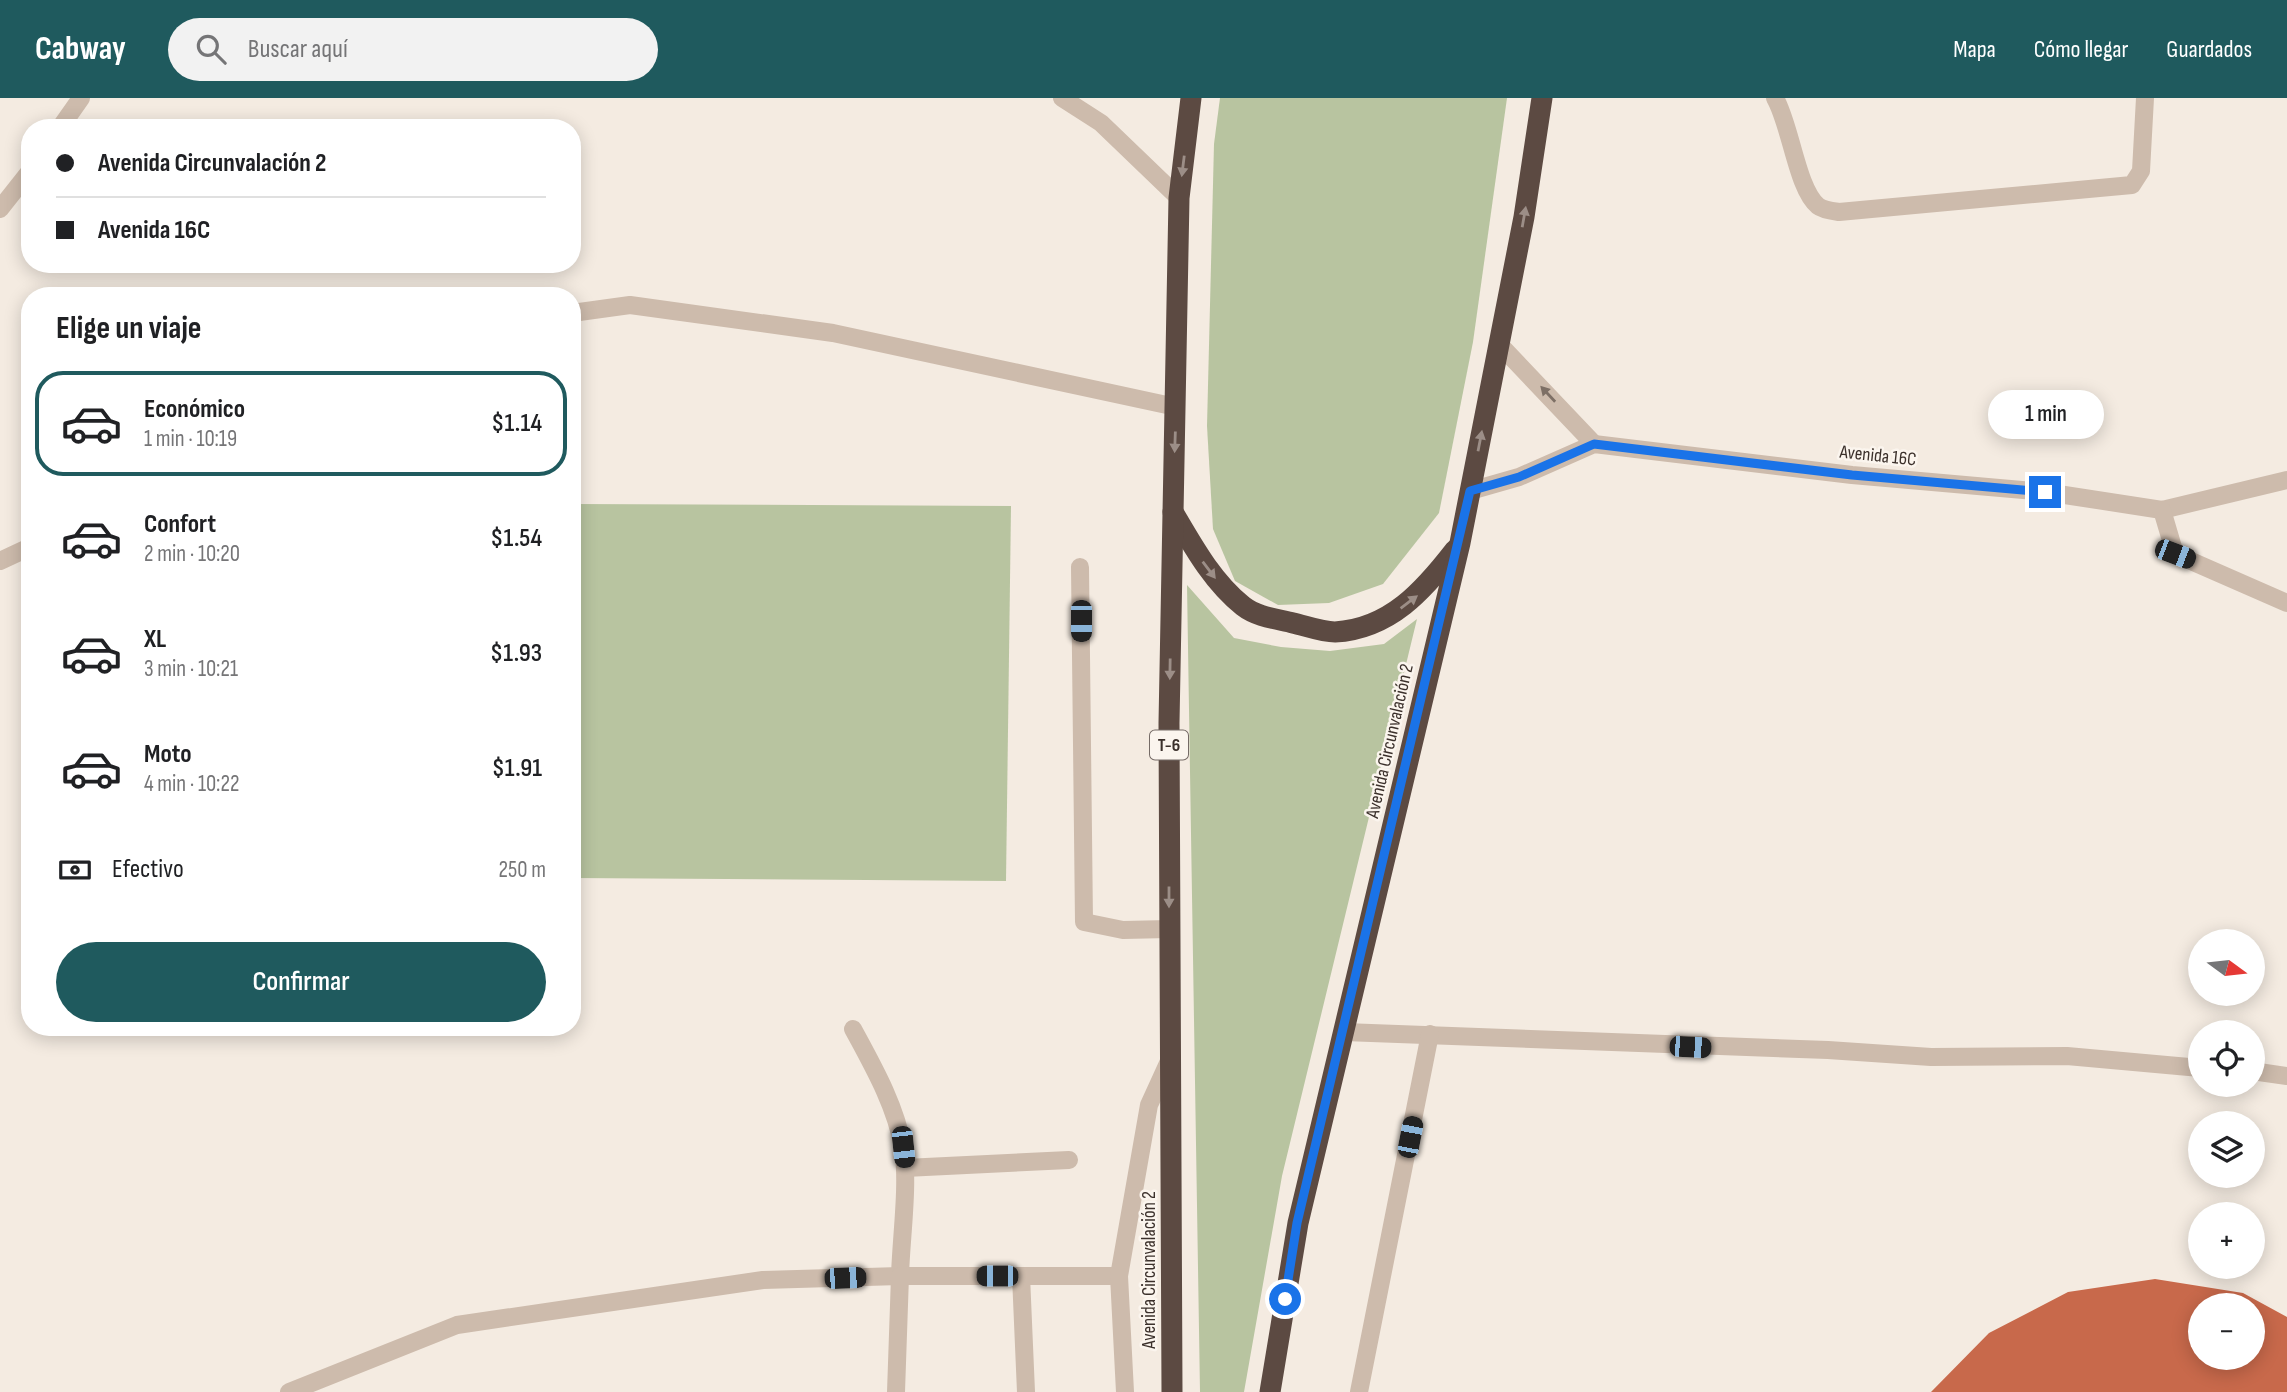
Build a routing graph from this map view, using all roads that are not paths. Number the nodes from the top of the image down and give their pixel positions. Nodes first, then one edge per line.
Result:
1 (81, 98) edge
2 (1062, 98) edge
3 (1191, 98) edge
4 (1542, 98) edge
5 (1775, 98) edge
6 (2145, 98) edge
7 (66, 119) edge
8 (21, 182) edge
9 (1179, 198) junction
10 (0, 209) edge
11 (581, 312) edge
12 (1499, 344) junction
13 (1176, 407) junction
14 (1594, 444) junction
15 (2287, 480) edge
16 (1470, 491) junction
17 (2162, 510) junction
18 (1172, 512) junction
19 (1460, 543) junction
20 (21, 551) edge
21 (0, 561) edge
22 (1080, 566) dead end
23 (2287, 603) edge
24 (1169, 929) junction
25 (853, 1030) dead end
26 (1343, 1032) junction
27 (1430, 1034) junction
28 (1170, 1059) junction
29 (2188, 1067) edge
30 (2265, 1073) edge
31 (2287, 1076) edge
32 (1069, 1160) dead end
33 (905, 1168) junction
34 (900, 1276) junction
35 (1021, 1276) junction
36 (1119, 1276) junction
37 (289, 1392) edge
38 (896, 1392) edge
39 (1026, 1392) edge
40 (1125, 1392) edge
41 (1172, 1392) edge
42 (1270, 1392) edge
43 (1359, 1392) edge

1 - 7 street
2 - 9 street
3 -> 9 highway, Avenida Circunvalación 2 / T-6
12 -> 4 highway, Avenida Circunvalación 2
5 - 6 street
8 - 10 street
9 - 13 highway, Avenida Circunvalación 2 / T-6
11 - 13 street
14 -> 12 street
16 -> 12 highway, Avenida Circunvalación 2
13 -> 18 highway, Avenida Circunvalación 2 / T-6
14 - 16 street
14 - 17 street, Avenida 16C
15 - 17 street, Avenida 16C
16 - 19 highway, Avenida Circunvalación 2
17 - 23 street
18 -> 19 highway
18 -> 24 highway, Avenida Circunvalación 2 / T-6
19 - 26 highway, Avenida Circunvalación 2
20 - 21 street
22 - 24 street
24 - 28 highway, Avenida Circunvalación 2 / T-6
25 - 33 street
26 - 27 street
26 - 42 highway, Avenida Circunvalación 2
27 - 29 street
27 - 43 street
28 - 36 street
28 - 41 highway, Avenida Circunvalación 2 / T-6
30 - 31 street
32 - 33 street
33 - 34 street
34 - 35 street
34 - 37 street
34 - 38 street
35 - 36 street
35 - 39 street
36 - 40 street

